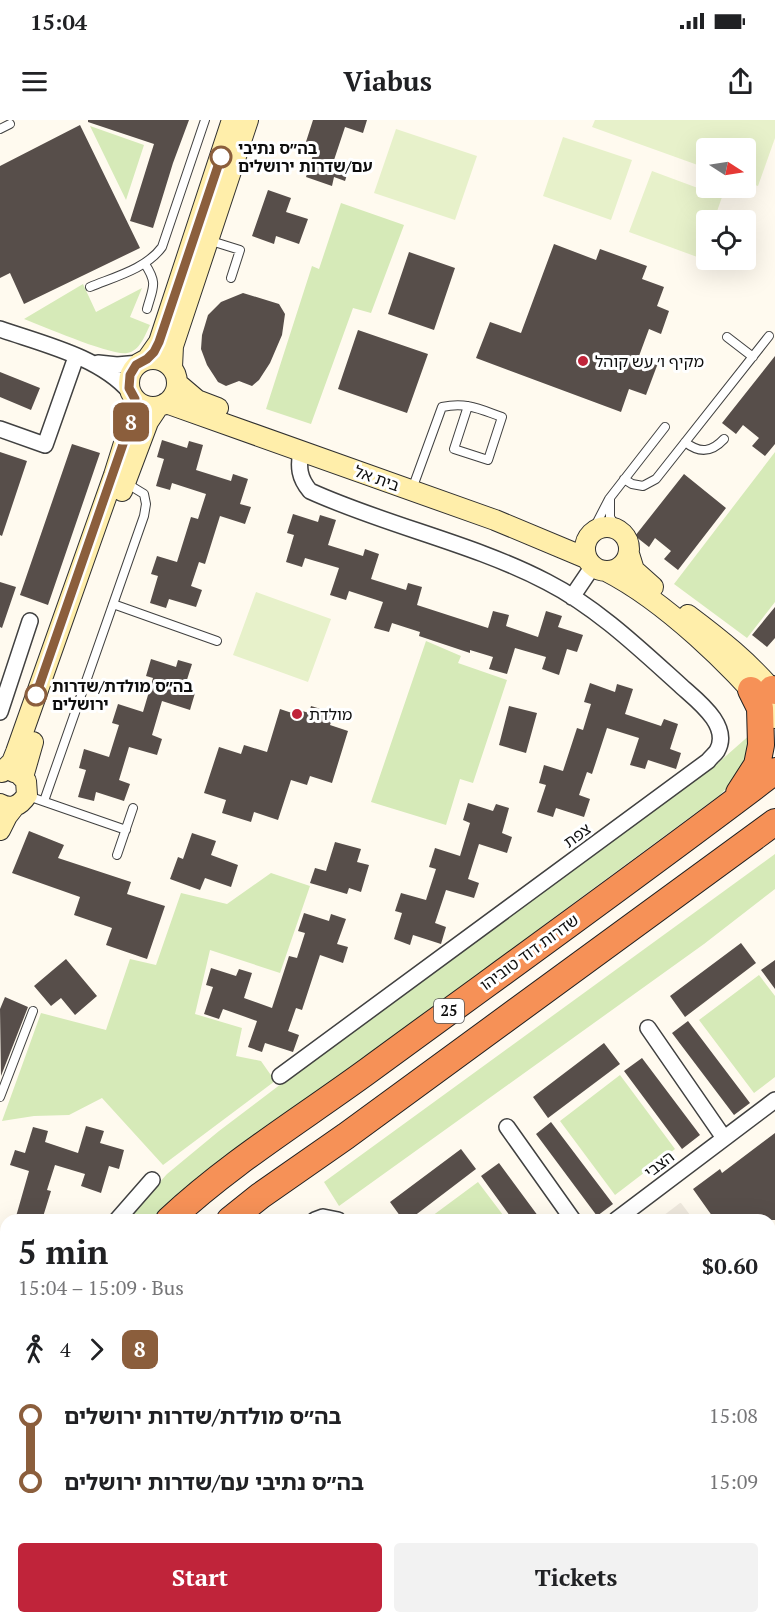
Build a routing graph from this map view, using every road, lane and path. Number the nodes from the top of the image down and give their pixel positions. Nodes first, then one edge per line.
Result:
1 (205, 120) edge
2 (232, 120) edge
3 (248, 120) edge
4 (10, 124) dead end
5 (0, 129) edge
6 (208, 240) junction
7 (145, 264) junction
8 (231, 278) dead end
9 (90, 287) dead end
10 (147, 309) dead end
11 (0, 329) edge
12 (769, 336) dead end
13 (727, 337) dead end
14 (753, 357) junction
15 (83, 359) junction
16 (143, 361) junction
17 (174, 375) junction
18 (133, 395) junction
19 (162, 405) junction
20 (468, 406) junction
21 (665, 427) dead end
22 (0, 429) edge
23 (724, 440) dead end
24 (685, 442) junction
25 (301, 451) junction
26 (624, 479) junction
27 (415, 481) junction
28 (125, 483) junction
29 (612, 495) junction
30 (618, 530) junction
31 (593, 554) junction
32 (629, 554) junction
33 (572, 597) junction
34 (113, 604) junction
35 (30, 621) dead end
36 (217, 641) dead end
37 (768, 691) edge
38 (0, 712) edge
39 (775, 718) edge
40 (775, 771) edge
41 (1, 773) edge
42 (21, 797) edge
43 (730, 805) junction
44 (133, 808) dead end
45 (775, 822) edge
46 (0, 830) edge
47 (126, 830) junction
48 (117, 855) dead end
49 (33, 1011) dead end
50 (648, 1028) dead end
51 (280, 1076) dead end
52 (0, 1097) edge
53 (775, 1100) edge
54 (507, 1127) dead end
55 (724, 1138) junction
56 (152, 1180) dead end
57 (122, 1214) edge
58 (175, 1214) edge
59 (238, 1214) edge
60 (569, 1214) edge
61 (624, 1214) edge

1 - 7 lane
2 - 16 street
3 - 6 street
4 - 5 lane
6 - 8 lane
6 - 17 street
7 - 9 lane
7 - 10 lane
11 - 15 street
12 - 14 lane
13 - 14 lane
14 - 24 lane
15 - 16 street
15 - 18 street
15 - 22 street
16 - 17 street
16 - 18 street
17 - 19 street
17 - 27 street, בית אל
18 - 19 street
18 - 41 street
19 - 25 street, בית אל
19 - 28 street
20 - 20 lane
20 - 27 lane
21 - 26 lane
23 - 24 lane
24 - 26 lane
25 - 31 street, בית אל
25 - 33 street, צפת
26 - 29 lane
27 - 31 street, בית אל
28 - 34 lane
28 - 42 street
29 - 30 lane
29 - 31 lane
30 - 31 street
30 - 32 street, בית אל
31 - 32 street
31 - 33 street
31 - 37 street, בית אל
32 - 37 street, בית אל
33 - 51 street, צפת
34 - 36 lane
34 - 42 lane
35 - 38 street
37 - 39 street, בית אל
37 - 43 highway
40 - 43 highway, שדרות דוד טוביהו / 25
41 - 42 street
42 - 46 street
42 - 47 lane
43 - 58 highway, שדרות דוד טוביהו / 25
44 - 47 lane
45 - 59 highway, 25
47 - 48 lane
49 - 52 lane
50 - 55 street
53 - 55 street, הצבי
54 - 60 street
55 - 61 street, הצבי
56 - 57 street

